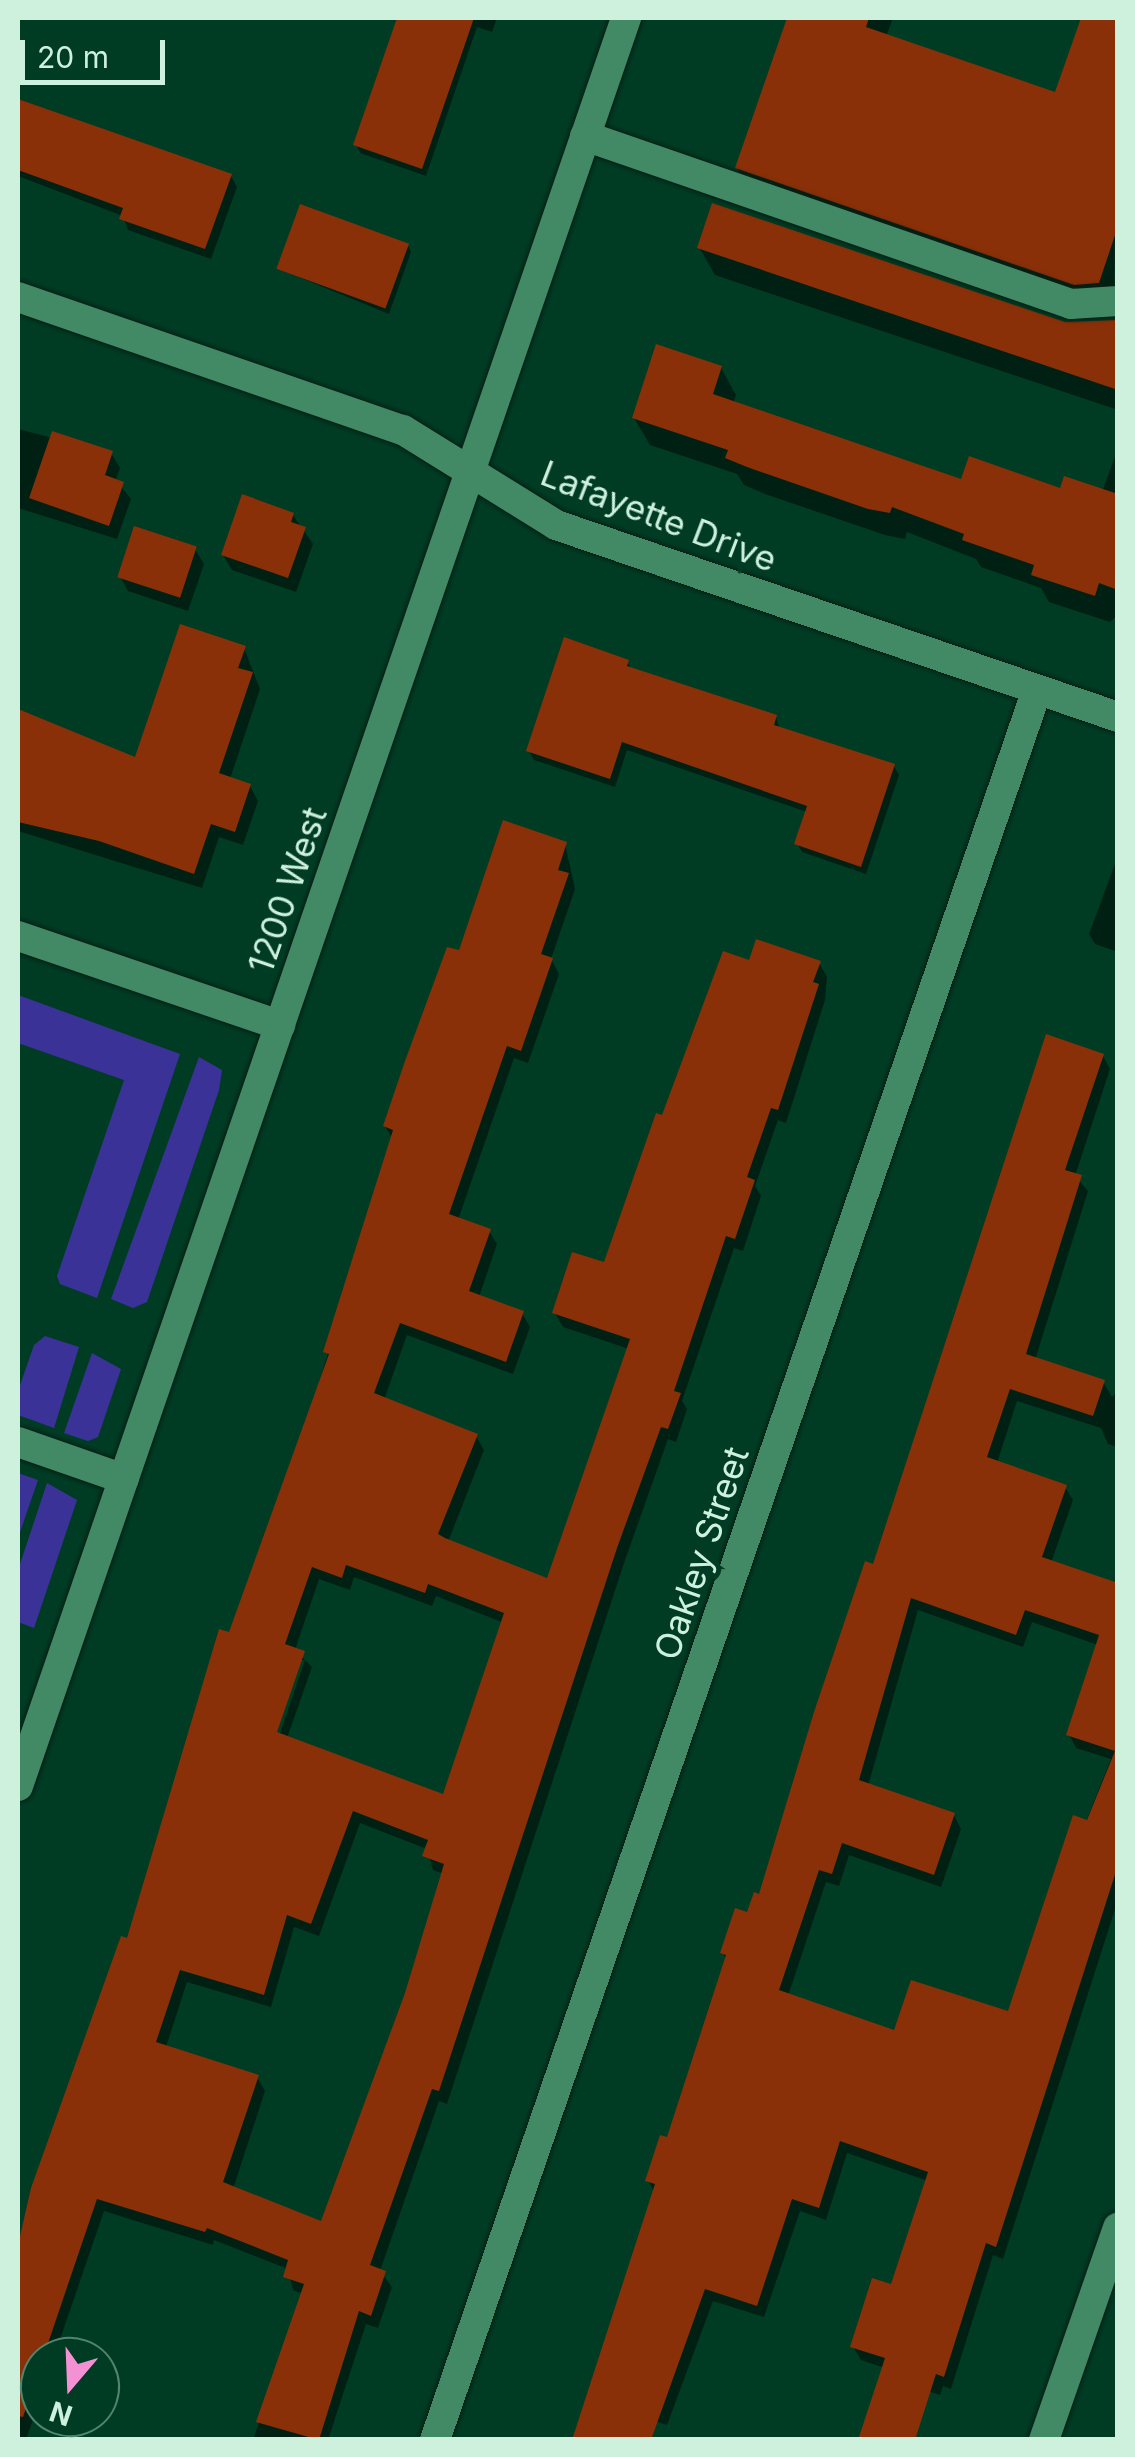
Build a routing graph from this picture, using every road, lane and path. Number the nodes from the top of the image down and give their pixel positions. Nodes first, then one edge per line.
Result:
1 (626, 18) edge
2 (586, 136) junction
3 (18, 297) edge
4 (1118, 301) edge
5 (469, 473) junction
6 (1036, 690) junction
7 (1118, 717) edge
8 (18, 936) edge
9 (280, 1025) junction
10 (18, 1442) edge
11 (124, 1479) junction
12 (18, 1786) edge
13 (1118, 2227) edge
14 (436, 2440) edge
15 (1044, 2440) edge

1 - 2 street, 1200 West
2 - 4 street
2 - 5 street, 1200 West
3 - 5 street, Lafayette Drive
5 - 6 street, Lafayette Drive
5 - 9 street, 1200 West
6 - 7 street, Lafayette Drive
6 - 14 street, Oakley Street
8 - 9 street
9 - 11 street, 1200 West
10 - 11 street
11 - 12 street, 1200 West
13 - 15 street

